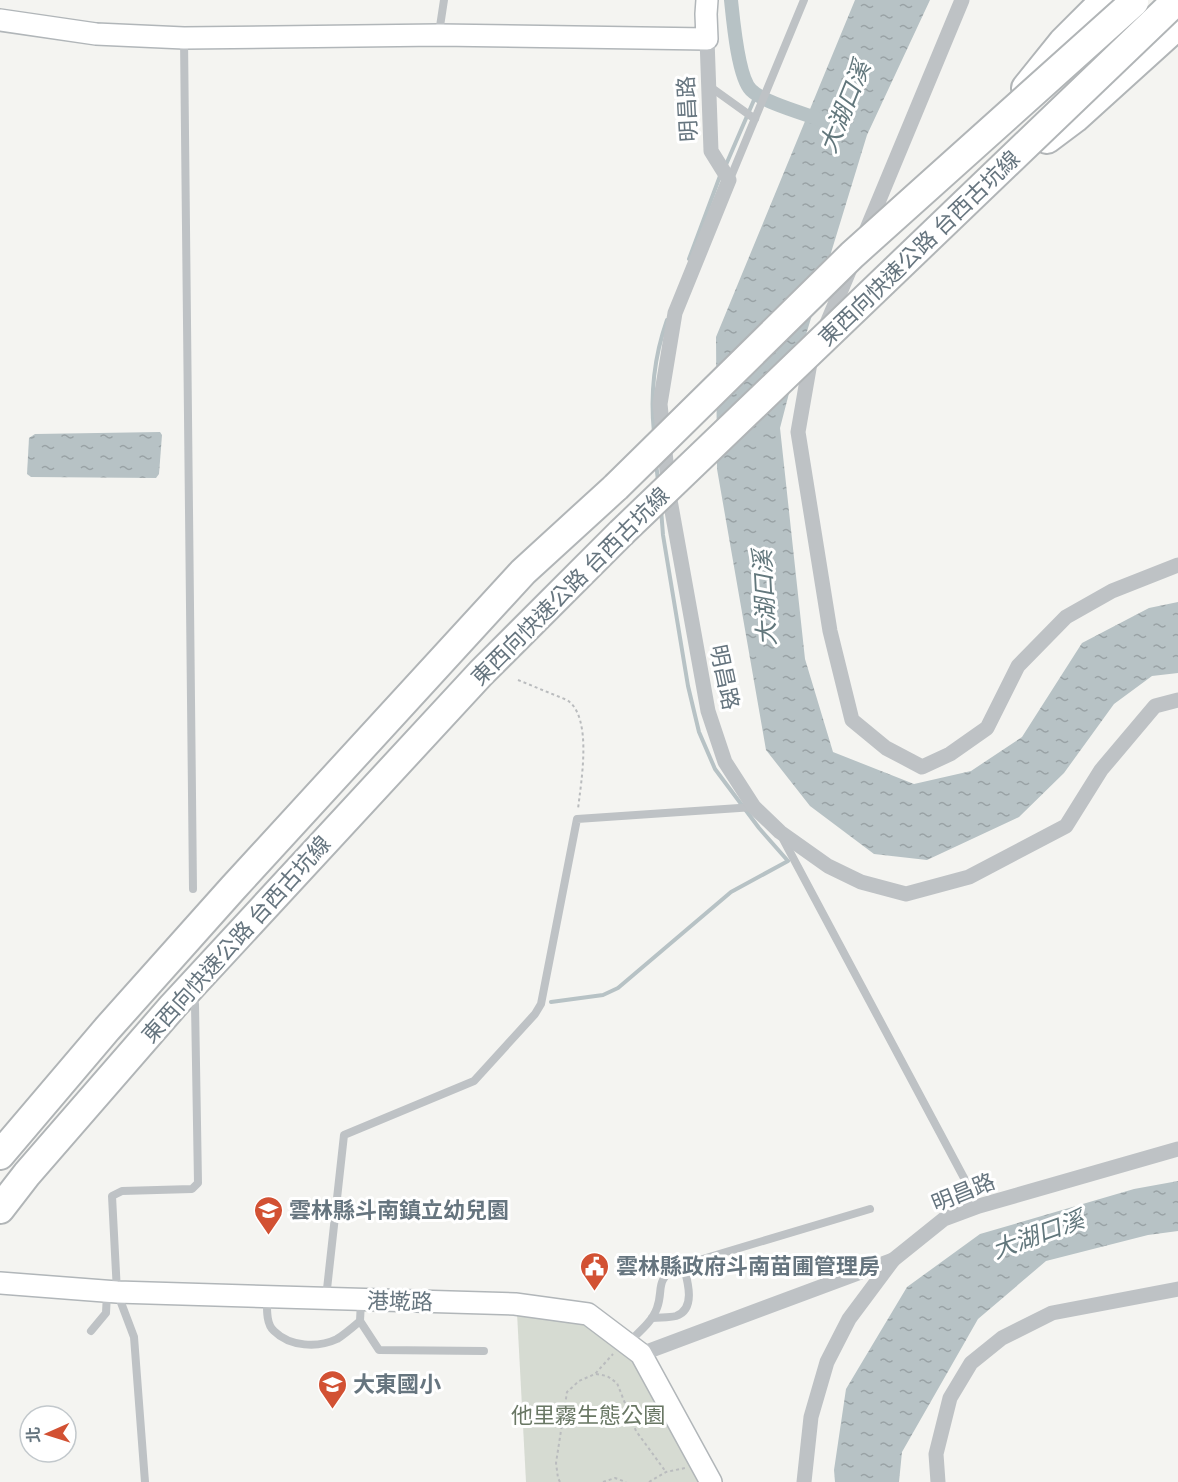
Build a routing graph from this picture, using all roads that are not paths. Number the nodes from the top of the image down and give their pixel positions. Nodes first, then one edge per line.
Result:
1 (444, 0) edge
2 (707, 0) edge
3 (804, 0) edge
4 (962, 0) edge
5 (1105, 0) edge
6 (1136, 0) edge
7 (1178, 0) edge
8 (0, 20) edge
9 (1178, 25) edge
10 (439, 35) junction
11 (184, 38) junction
12 (707, 39) junction
13 (708, 86) junction
14 (755, 119) junction
15 (998, 123) junction
16 (725, 174) junction
17 (972, 198) junction
18 (1178, 565) edge
19 (1178, 700) edge
20 (754, 807) junction
21 (780, 832) junction
22 (193, 889) dead end
23 (195, 1004) dead end
24 (1178, 1149) edge
25 (0, 1155) edge
26 (978, 1206) junction
27 (0, 1209) edge
28 (870, 1209) dead end
29 (893, 1260) junction
30 (683, 1264) junction
31 (0, 1283) edge
32 (1178, 1289) edge
33 (112, 1292) junction
34 (267, 1298) junction
35 (326, 1299) junction
36 (360, 1311) junction
37 (652, 1318) junction
38 (91, 1331) dead end
39 (631, 1346) junction
40 (484, 1351) dead end
41 (707, 1474) edge
42 (145, 1482) edge
43 (804, 1482) edge
44 (938, 1482) edge

1 - 10 lane
2 - 12 street
3 - 14 lane
4 - 18 street
5 - 15 highway, bridge
6 - 15 highway, 東西向快速公路 台西古坑線, bridge
7 - 17 highway, 東西向快速公路 台西古坑線, bridge
8 - 11 street
9 - 17 highway, bridge
10 - 11 street
10 - 12 street
11 - 22 lane
12 - 13 street, 明昌路
13 - 14 lane
13 - 16 street, 明昌路
14 - 16 lane
15 - 25 highway, 東西向快速公路 台西古坑線, bridge
16 - 20 street, 明昌路
17 - 27 highway, 東西向快速公路 台西古坑線, bridge
19 - 21 street, 明昌路
20 - 21 street, 明昌路
20 - 35 lane
21 - 26 lane
23 - 33 lane
24 - 26 street, 明昌路
26 - 29 street, 明昌路
28 - 30 lane
29 - 39 street, 明昌路
29 - 43 street
30 - 37 lane
30 - 37 lane
31 - 33 street, 港墘路
32 - 44 street
33 - 34 street, 港墘路
33 - 38 lane
33 - 42 lane
34 - 35 street, 港墘路
34 - 36 lane
35 - 36 street, 港墘路
36 - 39 street, 港墘路
36 - 40 lane
37 - 39 lane
39 - 41 street, 港墘路

